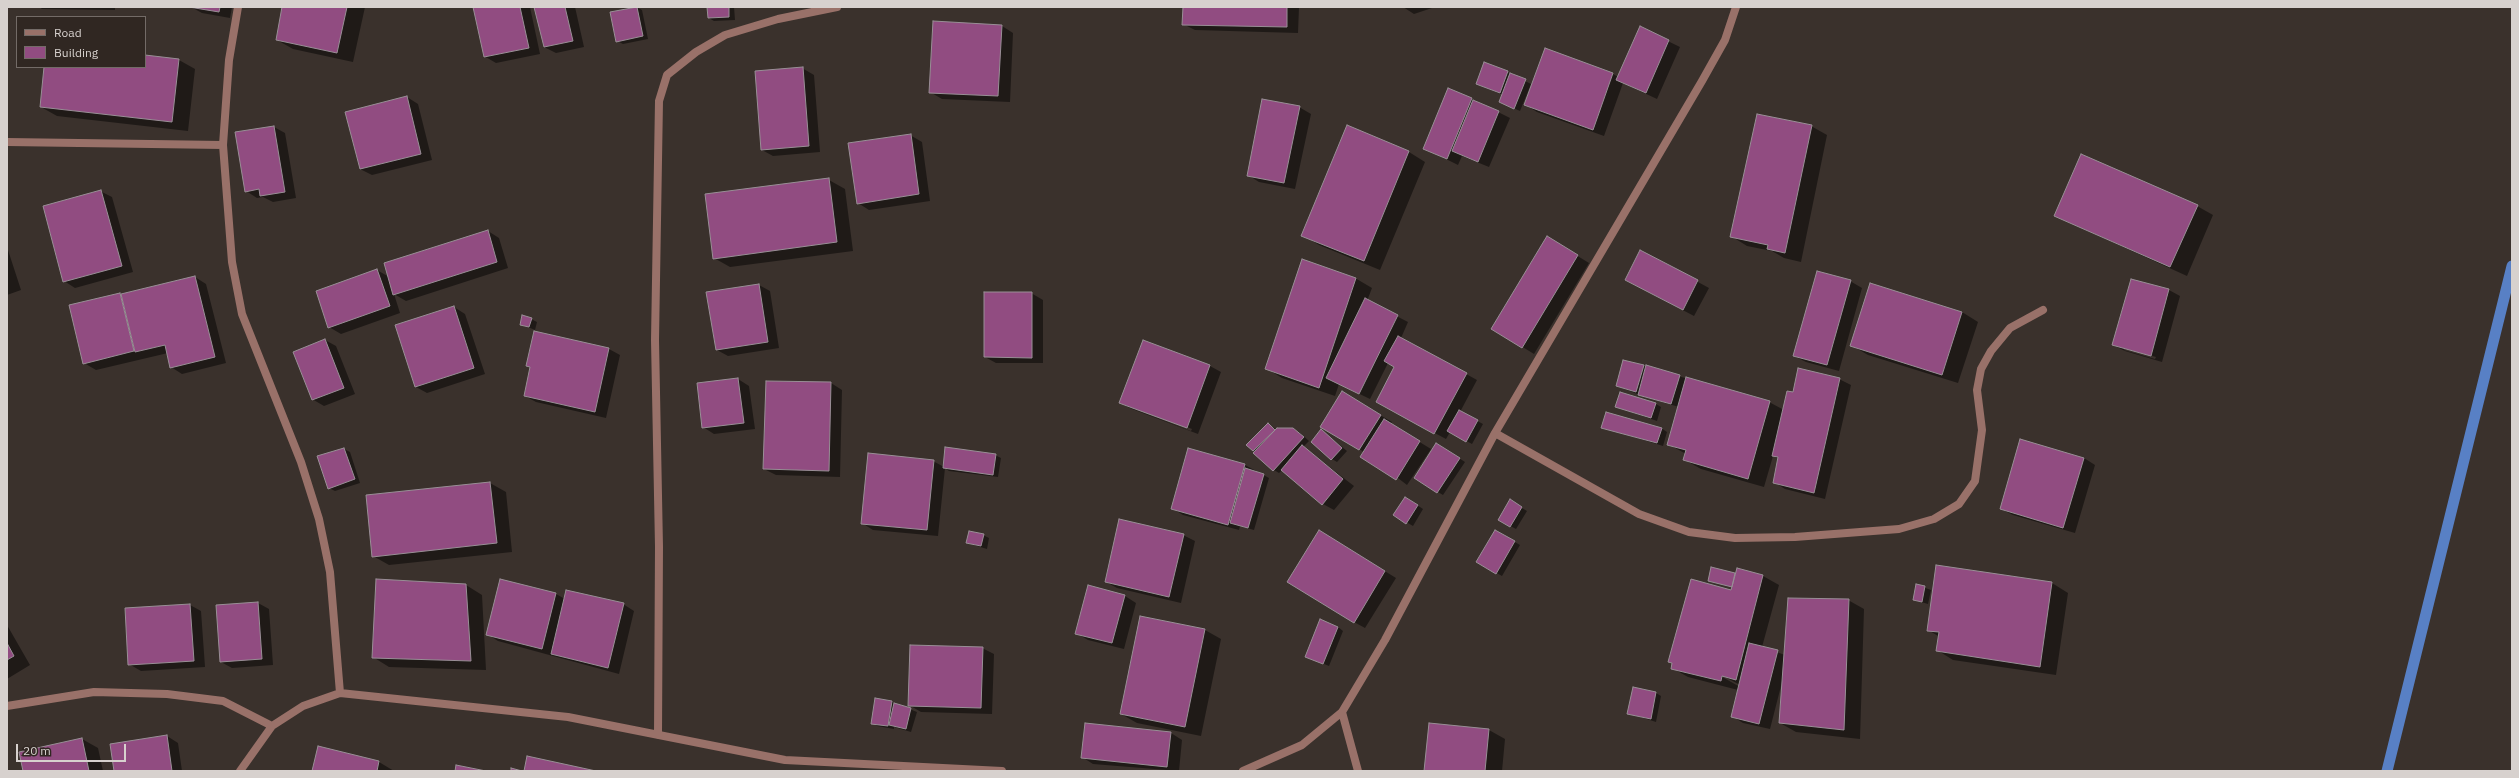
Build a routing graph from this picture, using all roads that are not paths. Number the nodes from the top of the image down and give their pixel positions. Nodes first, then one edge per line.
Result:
1 (238, 7) edge
2 (837, 7) edge
3 (1736, 7) edge
4 (7, 142) edge
5 (223, 145) junction
6 (2043, 310) dead end
7 (1495, 433) junction
8 (340, 693) junction
9 (7, 706) edge
10 (1342, 712) junction
11 (272, 726) junction
12 (658, 735) junction
13 (240, 771) edge
14 (1002, 771) edge
15 (1243, 771) edge
16 (1358, 771) edge

1 - 5 street
2 - 12 street
3 - 7 street
4 - 5 street
5 - 8 street
6 - 7 street
7 - 10 street
8 - 11 street
8 - 12 street
9 - 11 street
10 - 15 street
10 - 16 street
11 - 13 street
12 - 14 street

